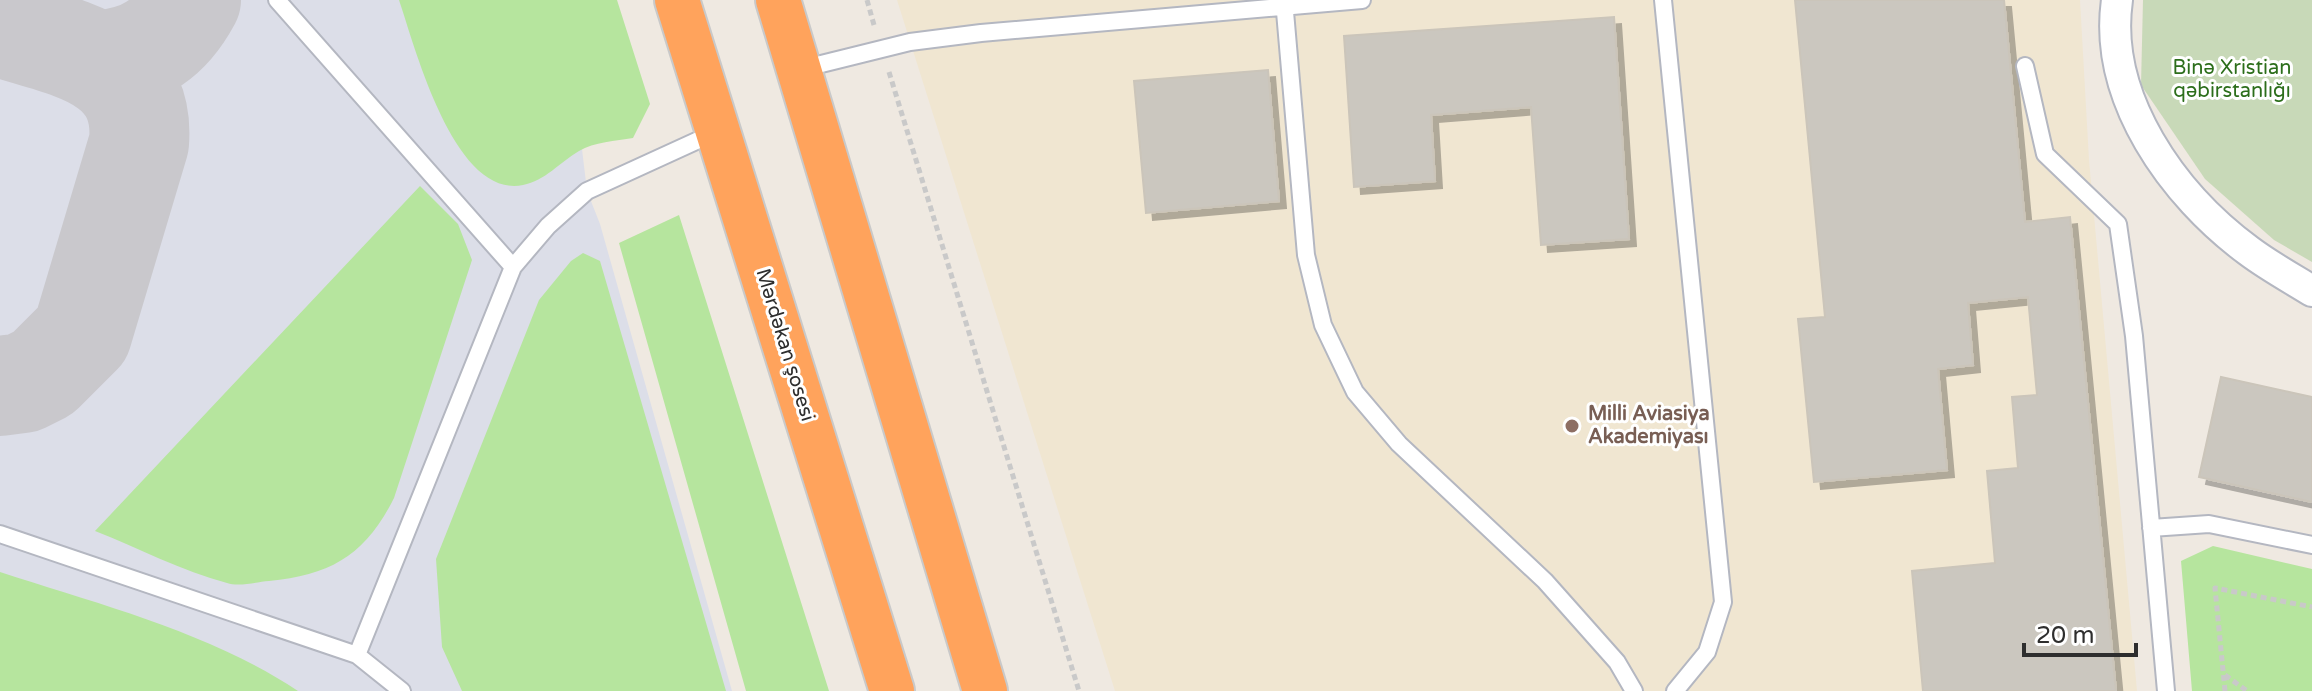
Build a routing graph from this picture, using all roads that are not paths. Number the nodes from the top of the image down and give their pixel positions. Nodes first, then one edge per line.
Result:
1 (277, 0) edge
2 (677, 0) edge
3 (778, 0) edge
4 (1362, 0) edge
5 (1663, 0) edge
6 (2117, 0) edge
7 (1284, 3) edge
8 (2025, 66) dead end
9 (800, 69) junction
10 (718, 131) junction
11 (513, 267) junction
12 (2312, 291) edge
13 (2151, 528) junction
14 (0, 534) edge
15 (2312, 545) edge
16 (357, 655) junction
17 (402, 691) edge
18 (892, 691) edge
19 (985, 691) edge
20 (1634, 691) edge
21 (1675, 691) edge
22 (2166, 691) edge

1 - 11 lane
2 - 10 highway, Mərdəkan şosesi
3 - 9 highway
4 - 7 lane
5 - 21 lane
6 - 12 street
7 - 9 lane
7 - 20 lane
8 - 13 lane
9 - 19 highway
10 - 11 lane
10 - 18 highway, Mərdəkan şosesi
11 - 16 lane
13 - 15 lane
13 - 22 lane
14 - 16 lane
16 - 17 lane

